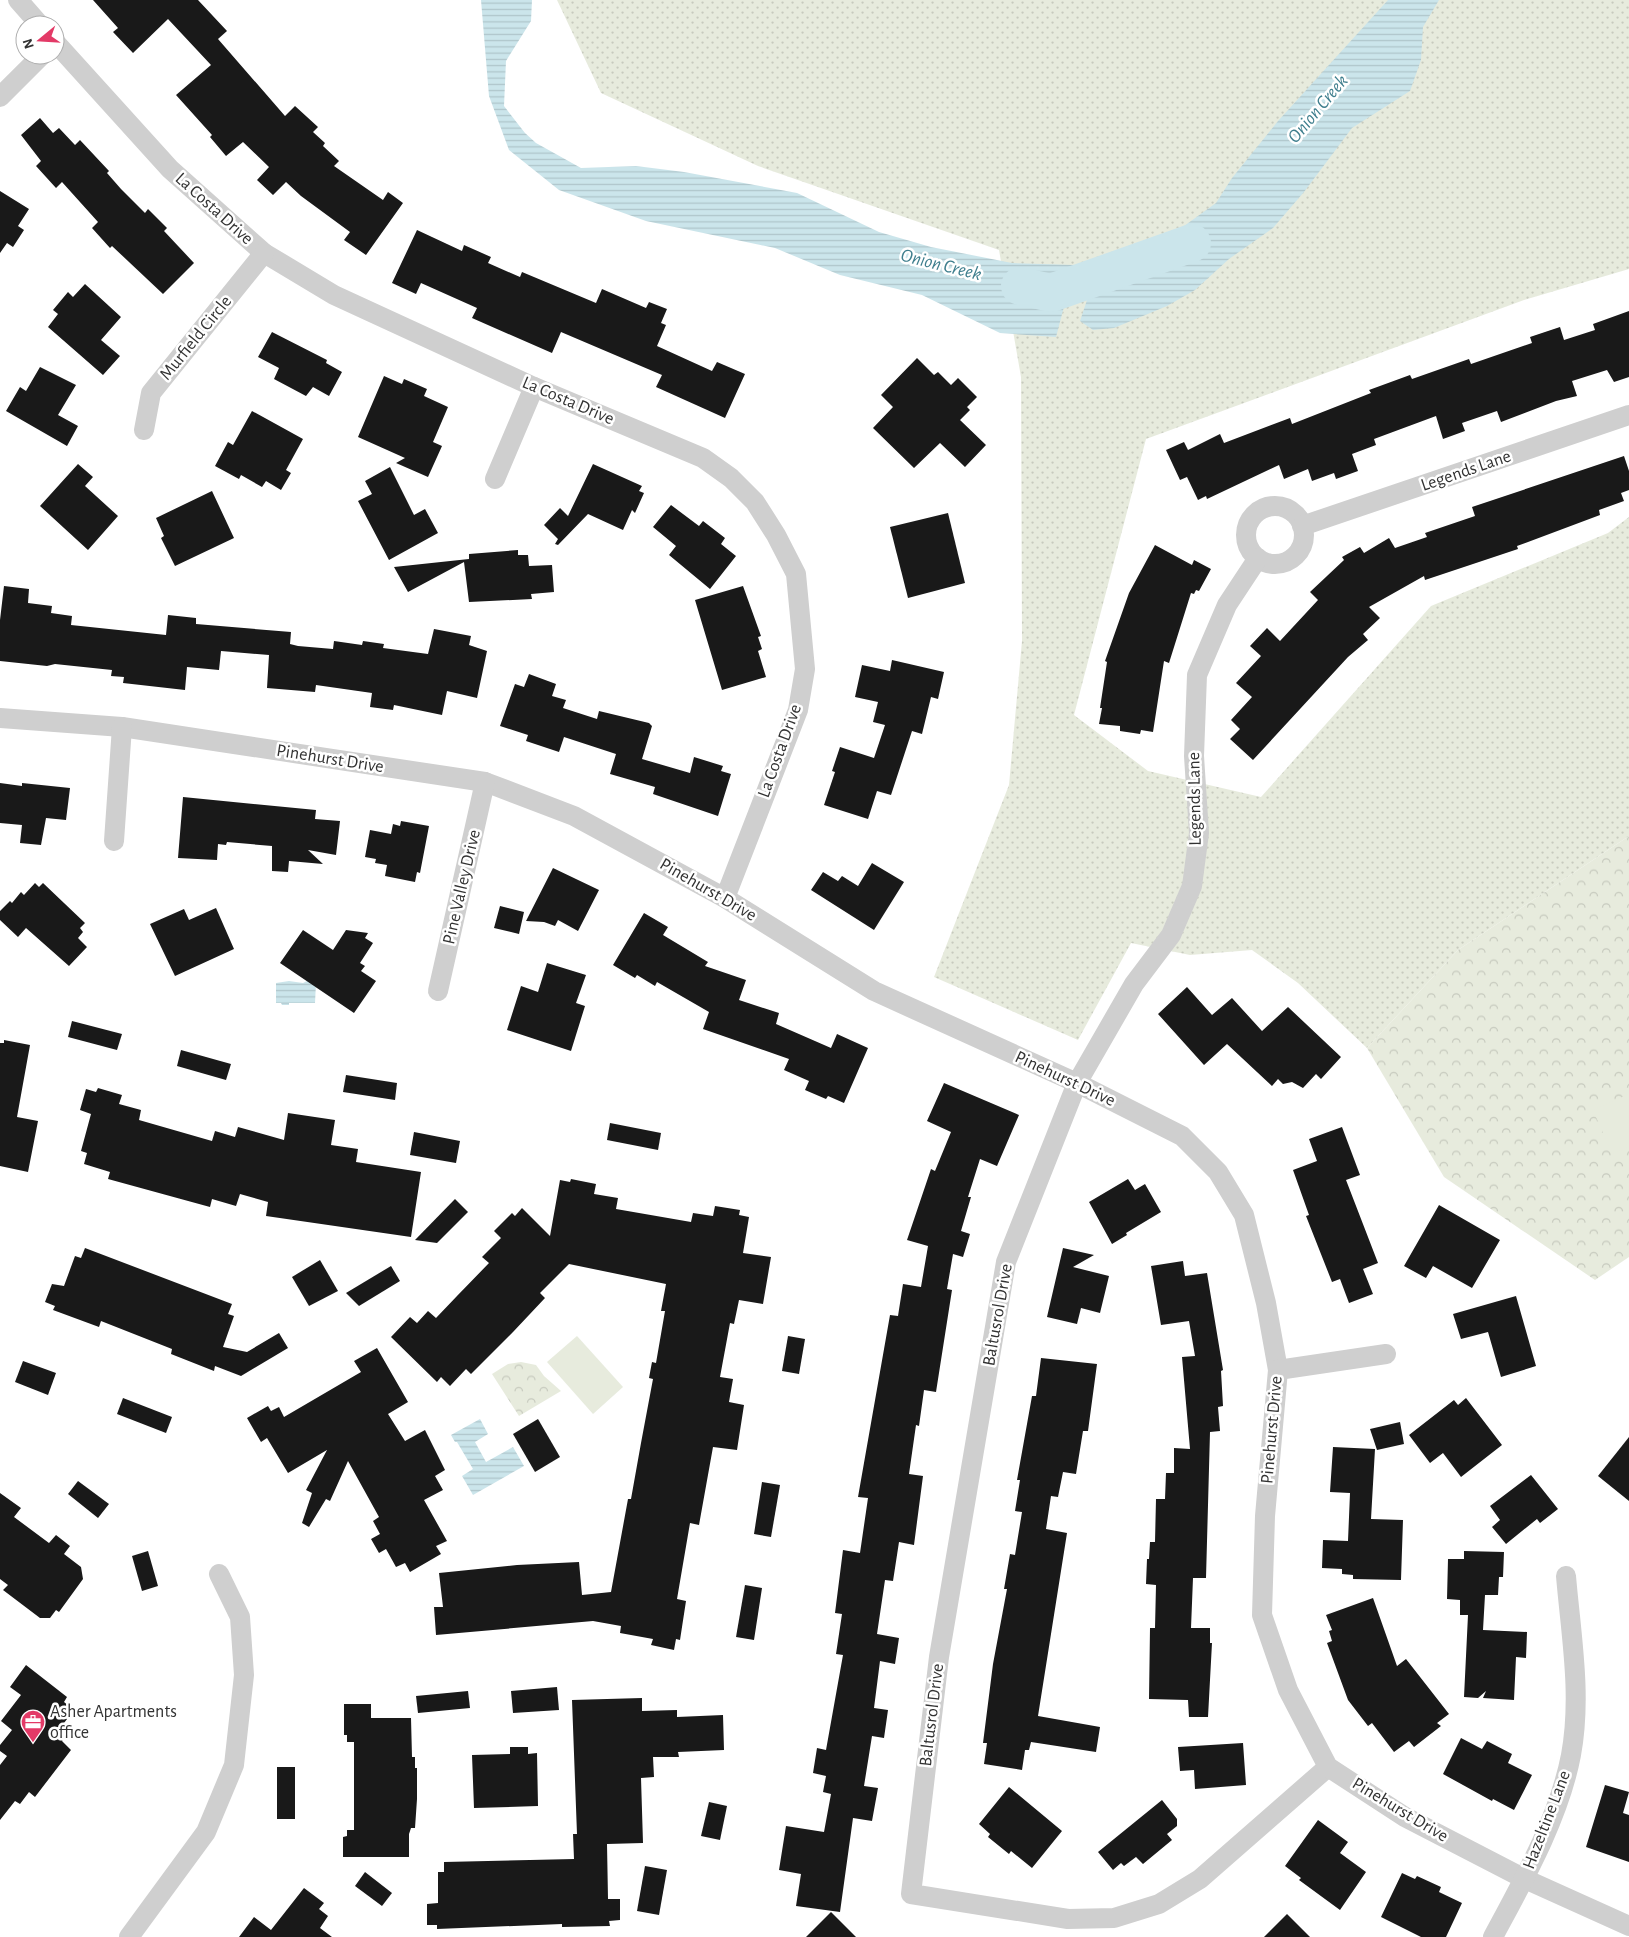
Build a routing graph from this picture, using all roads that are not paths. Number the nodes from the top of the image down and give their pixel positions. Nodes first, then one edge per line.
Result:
1 (18, 0) edge
2 (31, 15) edge
3 (65, 53) edge
4 (32, 65) edge
5 (0, 97) edge
6 (264, 253) junction
7 (534, 387) junction
8 (1629, 415) edge
9 (144, 430) dead end
10 (495, 479) dead end
11 (1302, 526) junction
12 (1258, 558) junction
13 (0, 718) edge
14 (122, 727) junction
15 (485, 782) junction
16 (114, 841) dead end
17 (725, 898) junction
18 (438, 991) dead end
19 (1077, 1083) junction
20 (1386, 1354) dead end
21 (1278, 1370) junction
22 (219, 1574) dead end
23 (1566, 1576) dead end
24 (1328, 1767) junction
25 (1525, 1879) junction
26 (1629, 1926) edge
27 (129, 1937) edge
28 (1493, 1937) edge

1 - 2 street
3 - 6 street, La Costa Drive
4 - 5 street
6 - 7 street, La Costa Drive
6 - 9 street, Murfield Circle
7 - 10 street
7 - 17 street, La Costa Drive
8 - 11 street, Legends Lane
11 - 12 street
11 - 12 street
12 - 19 street, Legends Lane
13 - 14 street, Pinehurst Drive
14 - 15 street, Pinehurst Drive
14 - 16 street
15 - 17 street, Pinehurst Drive
15 - 18 street, Pine Valley Drive
17 - 19 street, Pinehurst Drive
19 - 21 street, Pinehurst Drive
19 - 24 street, Baltusrol Drive
20 - 21 street
21 - 24 street, Pinehurst Drive
22 - 27 street
23 - 25 street, Hazeltine Lane
24 - 25 street, Pinehurst Drive
25 - 26 street, Pinehurst Drive
25 - 28 street, Hazeltine Lane

